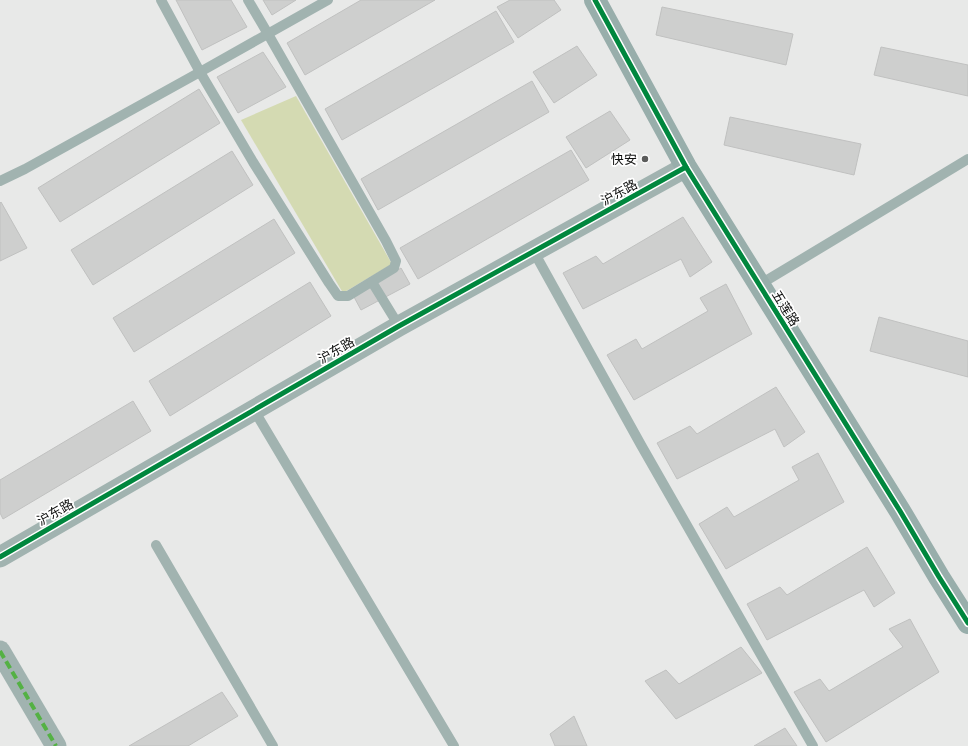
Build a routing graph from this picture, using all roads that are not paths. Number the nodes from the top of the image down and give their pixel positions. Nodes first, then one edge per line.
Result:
1 (161, 0) edge
2 (248, 0) edge
3 (328, 0) edge
4 (595, 0) edge
5 (268, 34) junction
6 (200, 72) junction
7 (968, 159) edge
8 (686, 168) junction
9 (0, 181) edge
10 (534, 252) junction
11 (372, 282) junction
12 (758, 285) junction
13 (399, 326) junction
14 (254, 410) junction
15 (156, 546) dead end
16 (0, 557) edge
17 (968, 623) edge
18 (0, 651) edge
19 (56, 746) edge
20 (273, 746) edge
21 (454, 746) edge
22 (813, 746) edge

1 - 6 lane
2 - 5 lane
3 - 5 lane
4 - 8 street, 五莲路
5 - 6 lane
5 - 11 lane
6 - 9 lane
6 - 11 lane
7 - 12 lane
8 - 10 street, 沪东路
8 - 12 street, 五莲路
10 - 13 street, 沪东路
10 - 22 lane
11 - 13 lane
12 - 17 street, 五莲路
13 - 14 street, 沪东路
14 - 16 street, 沪东路
14 - 21 lane
15 - 20 lane
18 - 19 street

